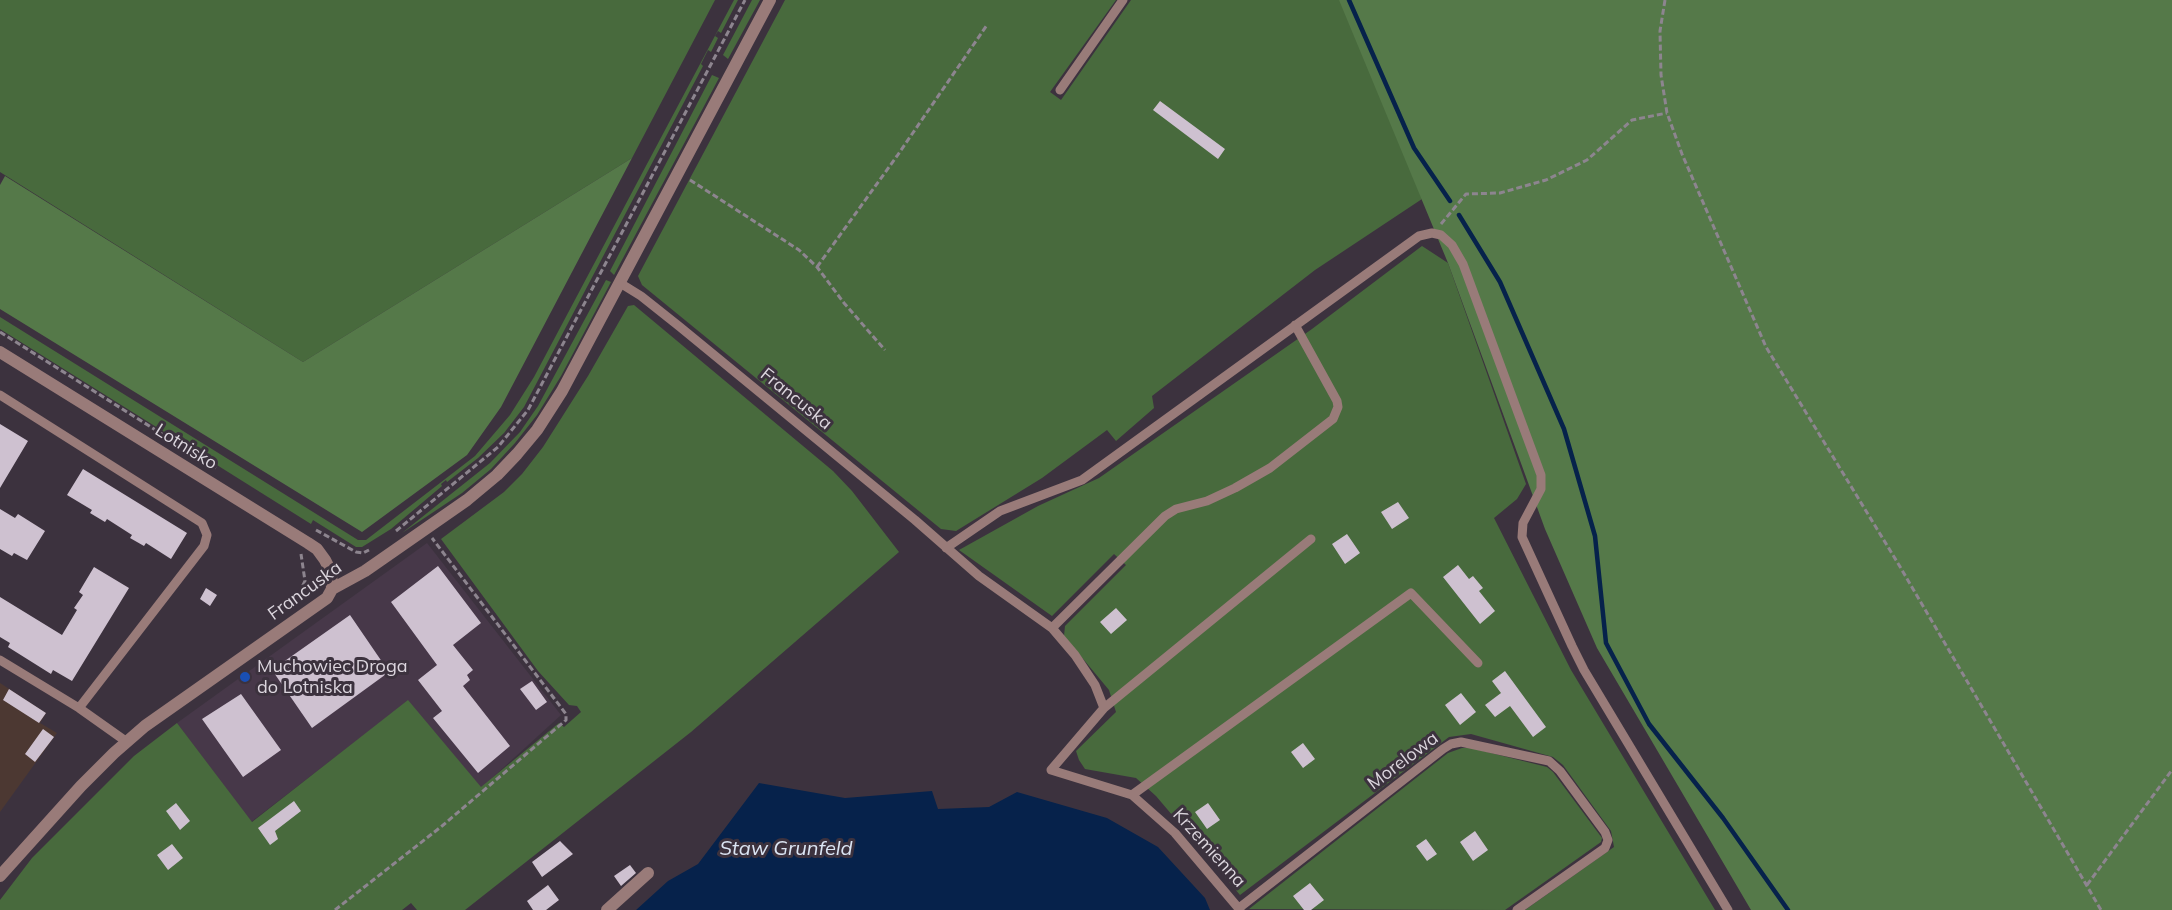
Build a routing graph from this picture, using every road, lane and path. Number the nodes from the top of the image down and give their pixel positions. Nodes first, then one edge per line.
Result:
1 (745, 0) edge
2 (770, 0) edge
3 (1123, 0) edge
4 (1665, 0) edge
5 (987, 25) dead end
6 (1060, 90) dead end
7 (1667, 114) junction
8 (679, 172) junction
9 (1432, 233) junction
10 (817, 267) junction
11 (620, 283) junction
12 (1295, 325) junction
13 (0, 332) edge
14 (885, 350) dead end
15 (1, 355) edge
16 (0, 395) edge
17 (217, 468) dead end
18 (309, 526) dead end
19 (425, 529) junction
20 (317, 530) junction
21 (388, 536) dead end
22 (1311, 539) dead end
23 (308, 543) junction
24 (374, 546) dead end
25 (946, 548) junction
26 (332, 589) junction
27 (299, 593) dead end
28 (1052, 628) junction
29 (0, 660) edge
30 (1478, 663) dead end
31 (79, 708) junction
32 (1104, 708) junction
33 (127, 742) junction
34 (2172, 770) edge
35 (1132, 795) junction
36 (648, 873) dead end
37 (0, 876) edge
38 (2087, 885) junction
39 (1240, 909) edge
40 (335, 910) edge
41 (607, 910) edge
42 (1517, 910) edge
43 (1728, 910) edge
44 (2101, 910) edge

1 - 21 path
2 - 8 street, Francuska
3 - 6 lane
4 - 7 path
5 - 10 path
7 - 9 path
7 - 38 path
8 - 10 path
8 - 11 street, Francuska
9 - 12 lane
9 - 43 lane
10 - 14 path
11 - 19 street, Francuska
11 - 25 lane, Francuska
12 - 25 lane
12 - 28 lane
13 - 17 path
15 - 23 street, Lotnisko
16 - 31 lane
18 - 20 path
19 - 26 street, Francuska
19 - 40 path
20 - 23 path
20 - 24 path
22 - 32 lane
23 - 26 street, Lotnisko
23 - 27 path
25 - 28 lane, Francuska
26 - 33 street, Francuska
28 - 32 lane
29 - 31 lane
30 - 35 lane
31 - 33 lane
32 - 35 lane, Krzemienna
33 - 37 street, Francuska
34 - 38 path
35 - 39 lane, Krzemienna
36 - 41 street
38 - 44 path
39 - 42 lane, Morelowa

